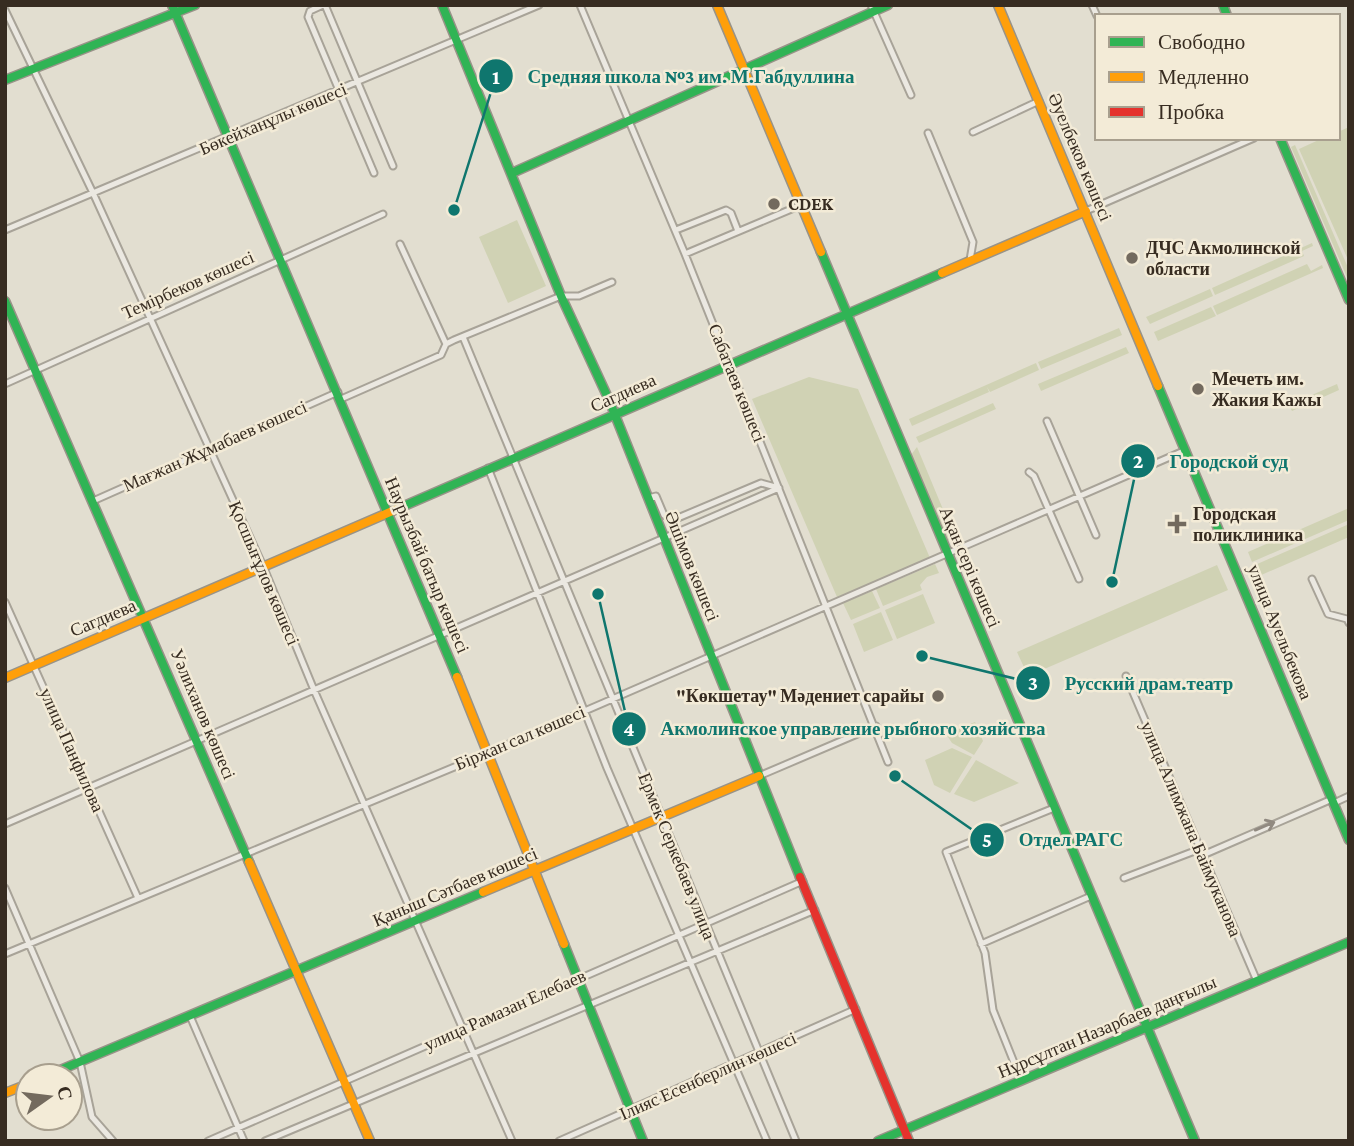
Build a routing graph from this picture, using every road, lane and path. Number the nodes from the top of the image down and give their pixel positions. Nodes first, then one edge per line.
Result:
1 (195, 5) edge
2 (324, 5) edge
3 (442, 5) edge
4 (539, 5) edge
5 (580, 5) edge
6 (717, 5) edge
7 (888, 5) edge
8 (998, 5) edge
9 (873, 8) edge
10 (174, 9) edge
11 (5, 10) edge
12 (457, 41) junction
13 (33, 69) junction
14 (744, 69) junction
15 (5, 80) edge
16 (358, 83) junction
17 (338, 92) junction
18 (911, 95) dead end
19 (1039, 101) junction
20 (629, 120) junction
21 (973, 132) dead end
22 (928, 133) dead end
23 (229, 137) junction
24 (1249, 140) edge
25 (1281, 140) edge
26 (393, 166) dead end
27 (374, 173) dead end
28 (512, 173) junction
29 (94, 195) junction
30 (801, 205) junction
31 (1086, 211) junction
32 (383, 214) dead end
33 (5, 230) edge
34 (676, 230) junction
35 (738, 231) junction
36 (400, 244) dead end
37 (685, 254) junction
38 (282, 260) junction
39 (970, 260) junction
40 (612, 282) dead end
41 (561, 296) junction
42 (1349, 300) edge
43 (5, 301) edge
44 (845, 313) junction
45 (151, 318) junction
46 (1132, 321) joint
47 (463, 337) junction
48 (446, 344) junction
49 (729, 363) junction
50 (35, 370) junction
51 (5, 384) edge
52 (339, 396) junction
53 (614, 414) junction
54 (1047, 421) dead end
55 (211, 450) junction
56 (1186, 450) junction
57 (514, 457) junction
58 (488, 468) junction
59 (1029, 472) dead end
60 (779, 488) junction
61 (1078, 496) junction
62 (647, 499) junction
63 (93, 501) junction
64 (1049, 509) junction
65 (388, 511) junction
66 (1096, 535) dead end
67 (662, 538) junction
68 (948, 555) junction
69 (263, 566) junction
70 (1079, 579) dead end
71 (1312, 579) dead end
72 (565, 582) junction
73 (540, 593) junction
74 (5, 602) edge
75 (827, 606) junction
76 (144, 618) junction
77 (1349, 623) edge
78 (441, 637) junction
79 (712, 656) junction
80 (34, 665) junction
81 (1126, 676) dead end
82 (5, 678) edge
83 (314, 690) junction
84 (613, 699) junction
85 (586, 710) junction
86 (876, 726) junction
87 (197, 738) junction
88 (488, 753) junction
89 (888, 762) dead end
90 (759, 776) junction
91 (88, 787) junction
92 (1349, 796) edge
93 (1333, 801) junction
94 (365, 804) junction
95 (1054, 808) junction
96 (662, 817) junction
97 (5, 824) edge
98 (635, 828) junction
99 (1349, 839) edge
100 (1201, 852) junction
101 (247, 853) junction
102 (537, 869) junction
103 (1124, 878) dead end
104 (803, 881) junction
105 (5, 888) edge
106 (1091, 896) junction
107 (138, 898) junction
108 (815, 910) junction
109 (417, 920) junction
110 (706, 926) junction
111 (681, 936) junction
112 (1349, 942) edge
113 (29, 943) junction
114 (981, 944) junction
115 (715, 950) junction
116 (5, 954) edge
117 (691, 960) junction
118 (298, 970) junction
119 (579, 978) junction
120 (1257, 981) junction
121 (589, 1002) junction
122 (856, 1009) junction
123 (190, 1016) junction
124 (1148, 1027) junction
125 (463, 1028) junction
126 (474, 1052) junction
127 (758, 1053) junction
128 (80, 1062) joint
129 (735, 1063) junction
130 (84, 1080) edge
131 (1021, 1080) junction
132 (345, 1081) junction
133 (354, 1103) junction
134 (631, 1110) junction
135 (238, 1128) junction
136 (905, 1129) junction
137 (113, 1141) edge
138 (208, 1141) edge
139 (244, 1141) edge
140 (265, 1141) edge
141 (370, 1141) edge
142 (512, 1141) edge
143 (559, 1141) edge
144 (643, 1141) edge
145 (767, 1141) edge
146 (796, 1141) edge
147 (878, 1141) edge
148 (909, 1141) edge
149 (1195, 1141) edge

1 - 10 main road
2 - 16 street
2 - 17 street
3 - 12 main road, Әшімов көшесі
4 - 12 street, Бөкейханұлы көшесі
5 - 20 street, Сабатаев көшесі
6 - 14 main road, Ақан сері көшесі
7 - 9 main road
8 - 19 main road, Әуелбеков көшесі
9 - 14 main road
9 - 18 street
10 - 13 main road
10 - 23 main road, Наурызбай батыр көшесі
11 - 13 street, Қосшығұлов көшесі
12 - 16 street, Бөкейханұлы көшесі
12 - 28 main road, Әшімов көшесі
13 - 15 main road
13 - 29 street, Қосшығұлов көшесі
14 - 20 main road
14 - 30 main road, Ақан сері көшесі
16 - 17 street, Бөкейханұлы көшесі
16 - 26 street
17 - 23 street, Бөкейханұлы көшесі
17 - 27 street
19 - 21 street
19 - 31 main road, Әуелбеков көшесі
20 - 28 main road
20 - 34 street, Сабатаев көшесі
22 - 39 street
23 - 29 street, Бөкейханұлы көшесі
23 - 38 main road, Наурызбай батыр көшесі
24 - 31 street, Сагдиева
25 - 42 main road
28 - 41 main road, Әшімов көшесі
29 - 33 street, Бөкейханұлы көшесі
29 - 45 street, Қосшығұлов көшесі
30 - 35 street
30 - 44 main road, Ақан сері көшесі
31 - 39 main road, Сагдиева
31 - 46 main road, Әуелбеков көшесі
32 - 38 street, Темірбеков көшесі
34 - 35 street
34 - 37 street, Сабатаев көшесі
35 - 37 street
36 - 48 street
37 - 49 street, Сабатаев көшесі
38 - 45 street, Темірбеков көшесі
38 - 52 main road, Наурызбай батыр көшесі
39 - 44 main road, Сагдиева
40 - 41 street, Мағжан Жұмабаев көшесі
41 - 47 street, Мағжан Жұмабаев көшесі
41 - 53 main road, Әшімов көшесі
43 - 50 main road, Уәлиханов көшесі
44 - 49 main road, Сагдиева
44 - 68 main road, Ақан сері көшесі
45 - 50 street, Темірбеков көшесі
45 - 55 street, Қосшығұлов көшесі
46 - 56 main road, улица Ауельбекова
47 - 48 street, Мағжан Жұмабаев көшесі
47 - 57 street, Ермек Серкебаев улица
48 - 52 street, Мағжан Жұмабаев көшесі
49 - 53 main road, Сагдиева
49 - 60 street, Сабатаев көшесі
50 - 51 street, Темірбеков көшесі
50 - 63 main road, Уәлиханов көшесі
52 - 55 street, Мағжан Жұмабаев көшесі
52 - 65 main road, Наурызбай батыр көшесі
53 - 57 main road, Сагдиева
53 - 62 main road, Әшімов көшесі
54 - 61 street
55 - 63 street, Мағжан Жұмабаев көшесі
55 - 69 street, Қосшығұлов көшесі
56 - 61 street, Біржан сал көшесі
56 - 93 main road, улица Ауельбекова
57 - 58 main road, Сагдиева
57 - 72 street, Ермек Серкебаев улица
58 - 65 main road, Сагдиева
58 - 73 street, Ермек Серкебаев улица
59 - 64 street
60 - 62 street
60 - 67 street
60 - 75 street, Сабатаев көшесі
61 - 64 street, Біржан сал көшесі
61 - 66 street
62 - 67 main road, Әшімов көшесі
63 - 76 main road, Уәлиханов көшесі
64 - 68 street, Біржан сал көшесі
64 - 70 street
65 - 69 main road, Сагдиева
65 - 78 main road, Наурызбай батыр көшесі
67 - 72 street
67 - 79 main road, Әшімов көшесі
68 - 75 street, Біржан сал көшесі
68 - 95 main road, Ақан сері көшесі
69 - 76 main road, Сагдиева
69 - 83 street, Қосшығұлов көшесі
71 - 77 street
72 - 73 street
72 - 84 street, Ермек Серкебаев улица
73 - 78 street
73 - 85 street, Ермек Серкебаев улица
74 - 80 street, улица Панфилова
75 - 79 street, Біржан сал көшесі
75 - 86 street, Сабатаев көшесі
76 - 80 main road, Сагдиева
76 - 87 main road, Уәлиханов көшесі
78 - 83 street
78 - 88 main road, Наурызбай батыр көшесі
79 - 84 street, Біржан сал көшесі
79 - 90 main road, Әшімов көшесі
80 - 82 main road, Сагдиева
80 - 91 street, улица Панфилова
81 - 100 street, улица Алимжана Баймуканова
83 - 87 street
83 - 94 street, Қосшығұлов көшесі
84 - 85 street, Біржан сал көшесі
84 - 96 street, Ермек Серкебаев улица
85 - 88 street, Біржан сал көшесі
85 - 98 street, Ермек Серкебаев улица
86 - 89 street, Сабатаев көшесі
86 - 90 street, Қаныш Сәтбаев көшесі
87 - 91 street
87 - 101 main road, Уәлиханов көшесі
88 - 94 street, Біржан сал көшесі
88 - 102 main road, Наурызбай батыр көшесі
90 - 96 main road, Қаныш Сәтбаев көшесі
90 - 104 main road, Әшімов көшесі
91 - 97 street
91 - 107 street, улица Панфилова
92 - 93 street
93 - 99 main road, улица Ауельбекова
100 -> 93 street
94 - 101 street, Біржан сал көшесі
94 - 109 street, Қосшығұлов көшесі
95 - 106 main road, Ақан сері көшесі
95 - 114 street
96 - 98 main road, Қаныш Сәтбаев көшесі
96 - 110 street, Ермек Серкебаев улица
98 - 102 main road, Қаныш Сәтбаев көшесі
98 - 111 street, Ермек Серкебаев улица
100 - 103 street
100 - 120 street, улица Алимжана Баймуканова
101 - 107 street, Біржан сал көшесі
101 - 118 main road, Уәлиханов көшесі
102 - 109 main road, Қаныш Сәтбаев көшесі
102 - 119 main road, Наурызбай батыр көшесі
104 - 108 main road, Әшімов көшесі
104 - 110 street, улица Рамазан Елебаев
105 - 113 street
106 - 114 street
106 - 124 main road, Ақан сері көшесі
107 - 113 street, Біржан сал көшесі
108 - 115 street, улица Рамазан Елебаев
108 - 122 main road, Әшімов көшесі
109 - 118 main road, Қаныш Сәтбаев көшесі
109 - 125 street, Қосшығұлов көшесі
110 - 111 street, улица Рамазан Елебаев
110 - 115 street, Ермек Серкебаев улица
111 - 117 street, Ермек Серкебаев улица
111 - 119 street, улица Рамазан Елебаев
112 - 120 main road, Нұрсұлтан Назарбаев даңғылы
113 - 116 street, Біржан сал көшесі
113 - 128 street
114 - 131 street
115 - 117 street, улица Рамазан Елебаев
115 - 127 street, Ермек Серкебаев улица
117 - 121 street, улица Рамазан Елебаев
117 - 129 street, Ермек Серкебаев улица
118 - 123 main road, Қаныш Сәтбаев көшесі
118 - 132 main road, Уәлиханов көшесі
119 - 121 main road, Наурызбай батыр көшесі
119 - 125 street, улица Рамазан Елебаев
120 - 124 main road, Нұрсұлтан Назарбаев даңғылы
121 - 126 street, улица Рамазан Елебаев
121 - 134 main road, Наурызбай батыр көшесі
122 - 127 street, Ілияс Есенберлин көшесі
122 - 136 main road, Әшімов көшесі
123 - 128 main road, Қаныш Сәтбаев көшесі
123 - 135 street
124 - 131 main road, Нұрсұлтан Назарбаев даңғылы
124 - 149 main road, Ақан сері көшесі
125 - 126 street, Қосшығұлов көшесі
125 - 132 street, улица Рамазан Елебаев
126 - 133 street, улица Рамазан Елебаев
126 - 142 street, Қосшығұлов көшесі
127 - 129 street, Ілияс Есенберлин көшесі
127 - 146 street, Ермек Серкебаев улица
129 - 134 street, Ілияс Есенберлин көшесі
129 - 145 street, Ермек Серкебаев улица
130 - 137 street
131 - 136 main road, Нұрсұлтан Назарбаев даңғылы
132 - 133 main road, Уәлиханов көшесі
132 - 135 street, улица Рамазан Елебаев
133 - 140 street, улица Рамазан Елебаев
133 - 141 main road, Уәлиханов көшесі
134 - 143 street, Ілияс Есенберлин көшесі
134 - 144 main road, Наурызбай батыр көшесі
135 - 138 street, улица Рамазан Елебаев
135 - 139 street
136 - 147 main road, Нұрсұлтан Назарбаев даңғылы
136 - 148 main road, Әшімов көшесі

